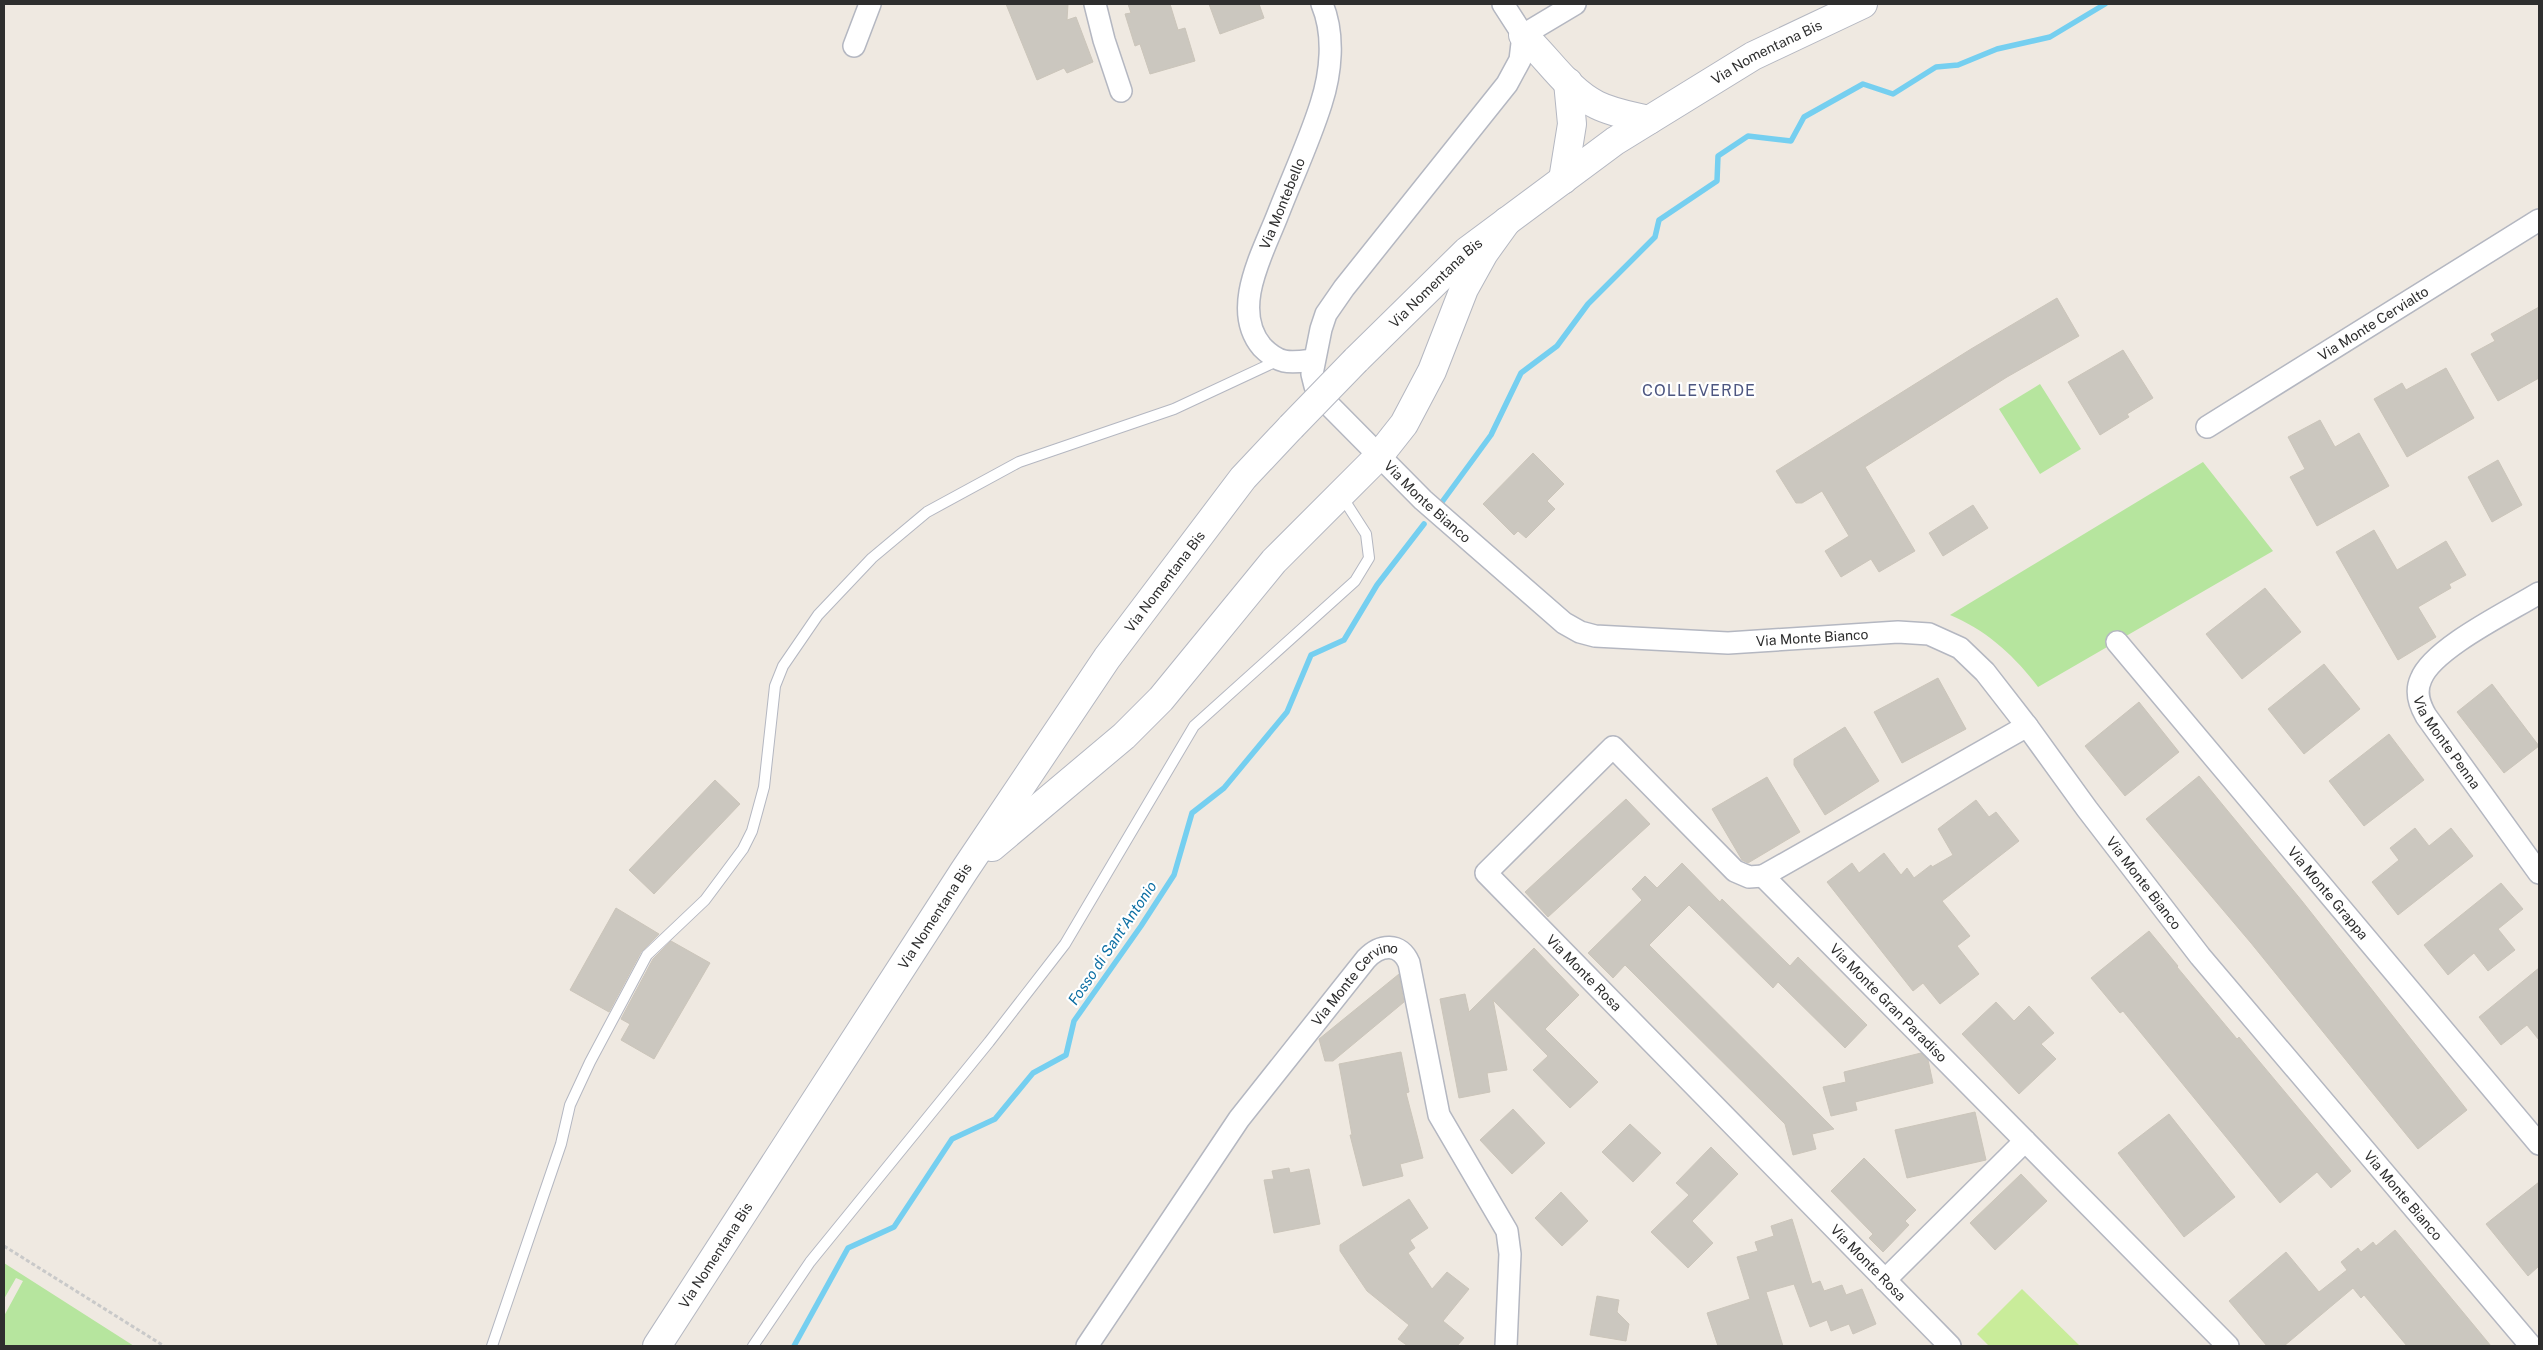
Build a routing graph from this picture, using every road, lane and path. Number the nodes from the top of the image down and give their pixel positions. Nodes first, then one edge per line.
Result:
1 (870, 4) edge
2 (1095, 4) edge
3 (1322, 4) edge
4 (1503, 4) edge
5 (1575, 4) edge
6 (1863, 4) edge
7 (1523, 35) junction
8 (854, 46) dead end
9 (1568, 82) junction
10 (1121, 91) dead end
11 (1649, 120) junction
12 (1563, 180) junction
13 (2539, 220) edge
14 (1508, 221) junction
15 (1279, 360) junction
16 (1314, 360) junction
17 (2207, 427) dead end
18 (1378, 457) junction
19 (1341, 495) junction
20 (2539, 593) edge
21 (2117, 642) dead end
22 (2027, 726) junction
23 (964, 871) junction
24 (2539, 873) edge
25 (1763, 876) junction
26 (2025, 1141) junction
27 (2539, 1144) edge
28 (4, 1246) edge
29 (1885, 1280) junction
30 (164, 1346) edge
31 (492, 1346) edge
32 (657, 1346) edge
33 (753, 1346) edge
34 (1087, 1346) edge
35 (1506, 1346) edge
36 (1950, 1346) edge
37 (2228, 1346) edge
38 (2531, 1346) edge

1 - 8 street
2 - 10 street
3 - 15 street, Via Montebello
4 - 7 street
5 - 7 street
6 - 11 main road, Via Nomentana Bis
7 - 9 main road
7 - 16 street, Via Monte Bianco
9 - 11 main road
9 - 12 main road
11 - 12 main road, Via Nomentana Bis
12 - 14 main road, Via Nomentana Bis
13 - 17 street, Via Monte Cervialto
14 - 18 main road
14 - 23 main road, Via Nomentana Bis, bridge
15 - 16 street
15 - 31 lane
16 - 18 street, Via Monte Bianco
18 - 19 main road
18 - 22 street, Via Monte Bianco
19 - 23 main road
19 - 33 lane
20 - 24 street, Via Monte Penna
21 - 27 street, Via Monte Grappa
22 - 25 street
22 - 38 street, Via Monte Bianco
23 - 32 main road, Via Nomentana Bis
25 - 26 street, Via Monte Gran Paradiso
25 - 29 street, Via Monte Rosa
26 - 29 street
26 - 37 street, Via Monte Gran Paradiso
28 - 30 path
29 - 36 street, Via Monte Rosa
34 - 35 street, Via Monte Cervino

